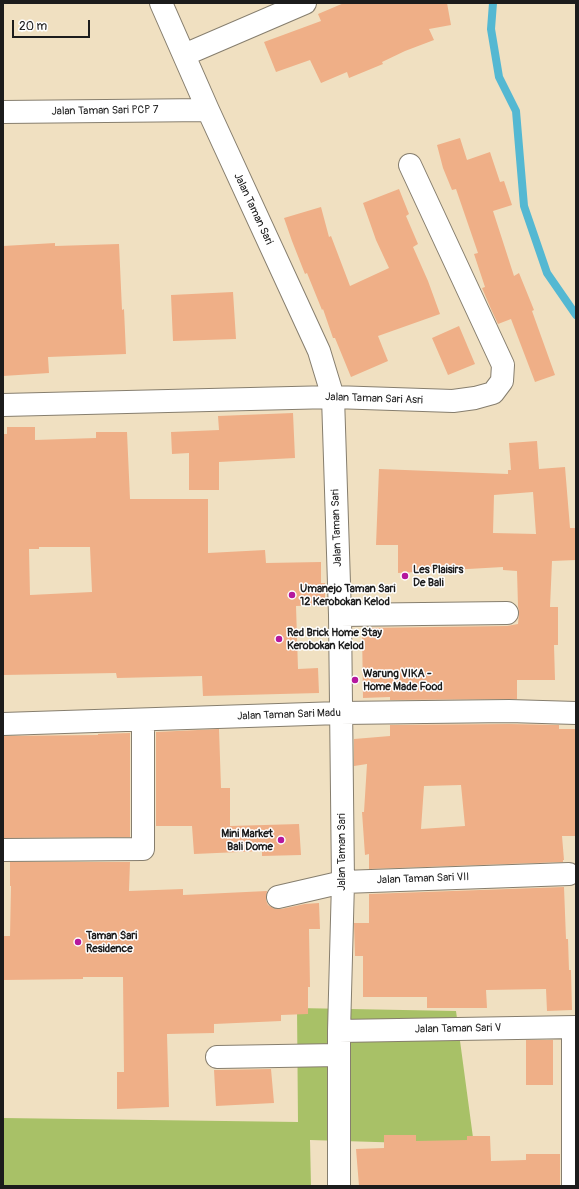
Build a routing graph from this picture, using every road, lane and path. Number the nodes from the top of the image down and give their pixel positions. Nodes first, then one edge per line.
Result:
1 (161, 3) edge
2 (305, 3) edge
3 (184, 55) junction
4 (208, 110) junction
5 (3, 112) edge
6 (410, 165) dead end
7 (334, 397) junction
8 (3, 406) edge
9 (507, 613) dead end
10 (340, 615) junction
11 (340, 713) junction
12 (576, 713) edge
13 (143, 720) junction
14 (3, 724) edge
15 (3, 850) edge
16 (569, 874) dead end
17 (343, 882) junction
18 (278, 897) dead end
19 (575, 1028) edge
20 (339, 1031) junction
21 (339, 1055) junction
22 (218, 1057) dead end
23 (339, 1186) edge
24 (573, 1186) edge

1 - 3 street, Jalan Taman Sari
2 - 3 street
3 - 4 street, Jalan Taman Sari
4 - 5 street, Jalan Taman Sari PCP 7
4 - 7 street, Jalan Taman Sari
6 - 7 street, Jalan Taman Sari Asri
7 - 8 street, Jalan Taman Sari Asri
7 - 10 street, Jalan Taman Sari
9 - 10 street
10 - 11 street, Jalan Taman Sari
11 - 12 street, Jalan Taman Sari Madu
11 - 13 street, Jalan Taman Sari Madu
11 - 17 street, Jalan Taman Sari
13 - 14 street, Jalan Taman Sari Madu
13 - 15 street
16 - 17 street, Jalan Taman Sari VII
17 - 18 street, Jalan Taman Sari VII
17 - 20 street, Jalan Taman Sari
19 - 20 street, Jalan Taman Sari V
19 - 24 street
20 - 21 street, Jalan Taman Sari
21 - 22 street
21 - 23 street, Jalan Taman Sari

